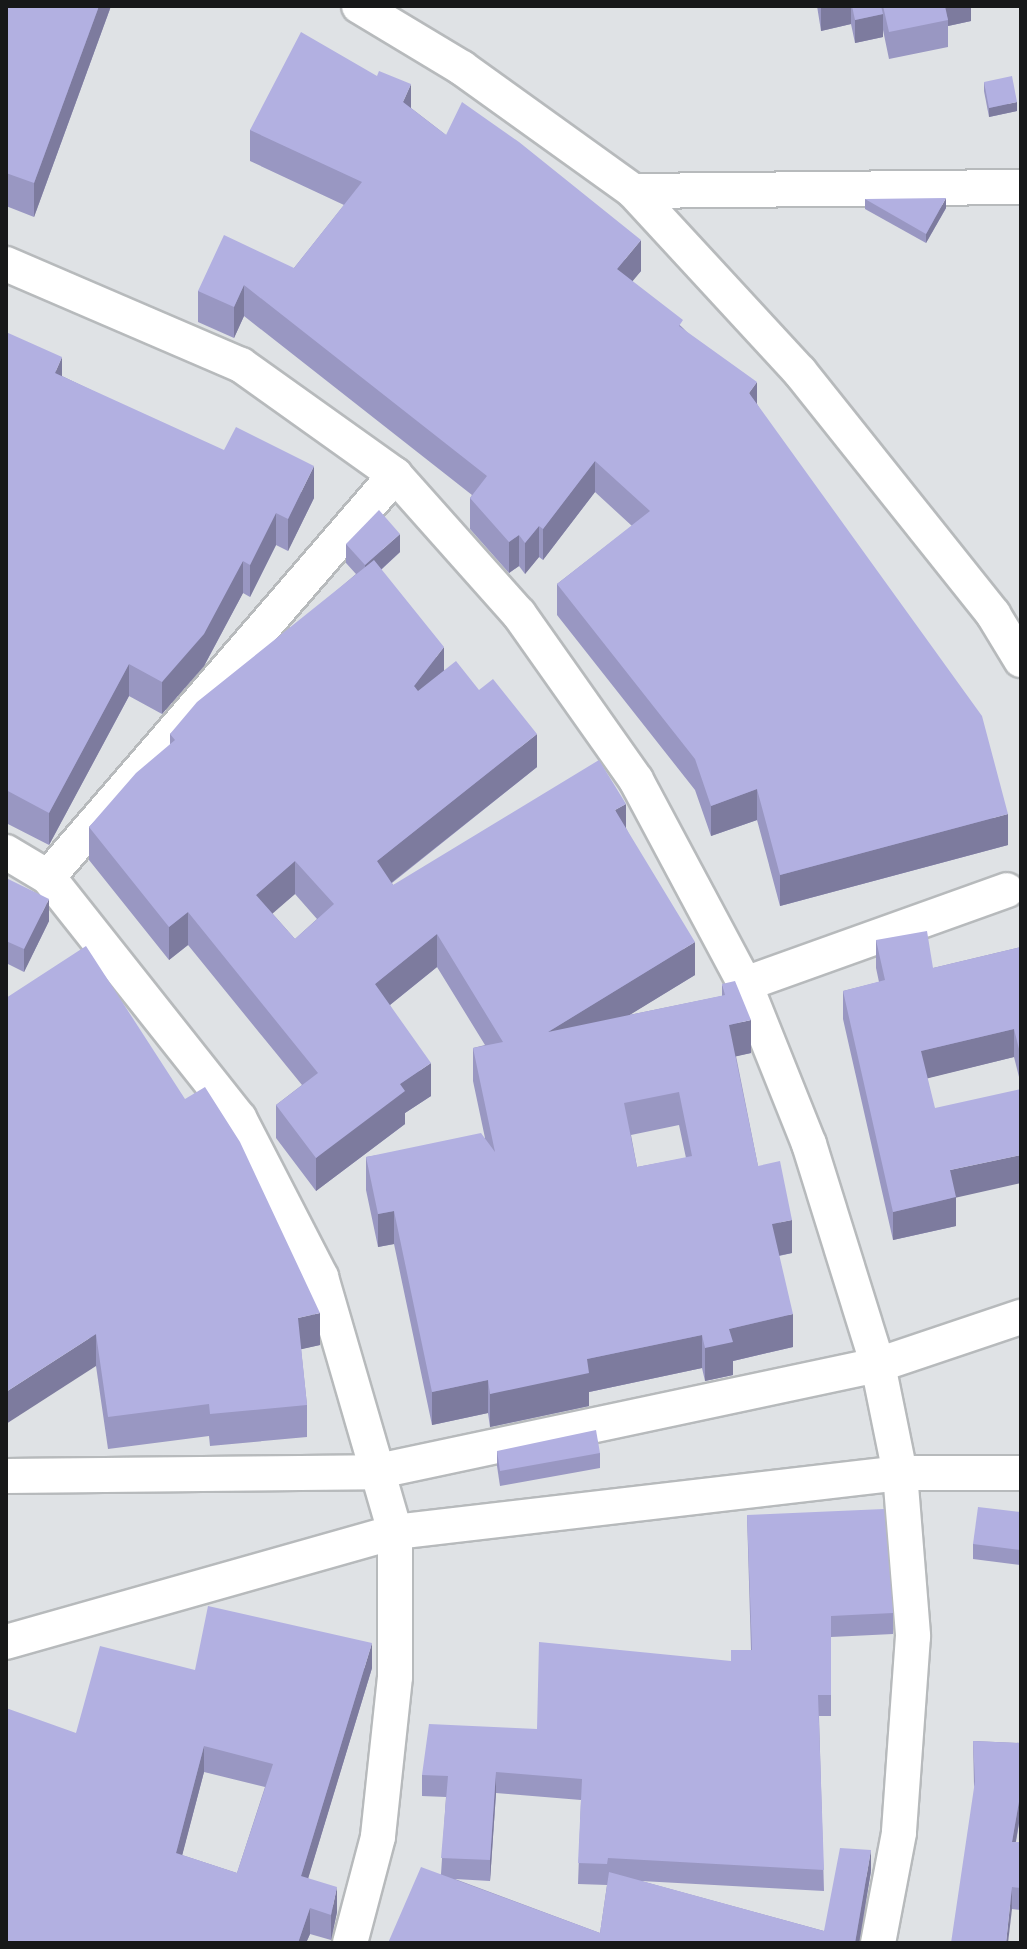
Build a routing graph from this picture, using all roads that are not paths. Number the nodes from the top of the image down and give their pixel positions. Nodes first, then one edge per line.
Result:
1 (359, 6) edge
2 (1021, 187) edge
3 (633, 191) junction
4 (6, 264) edge
5 (395, 475) junction
6 (1007, 608) edge
7 (1021, 660) edge
8 (6, 852) edge
9 (48, 877) junction
10 (1007, 890) dead end
11 (745, 984) junction
12 (1021, 1317) edge
13 (878, 1365) junction
14 (374, 1472) junction
15 (900, 1473) junction
16 (1021, 1473) edge
17 (6, 1476) edge
18 (395, 1532) junction
19 (6, 1642) edge
20 (350, 1943) edge
21 (878, 1943) edge

1 - 3 street
2 - 3 street
3 - 6 street
4 - 5 street
5 - 9 street
5 - 11 street
6 - 7 street
8 - 9 street
9 - 14 street
10 - 11 street
11 - 13 street
12 - 13 street
13 - 14 street
13 - 15 street
14 - 17 street
14 - 18 street
15 - 16 street
15 - 18 street
15 - 21 street
18 - 19 street
18 - 20 street

